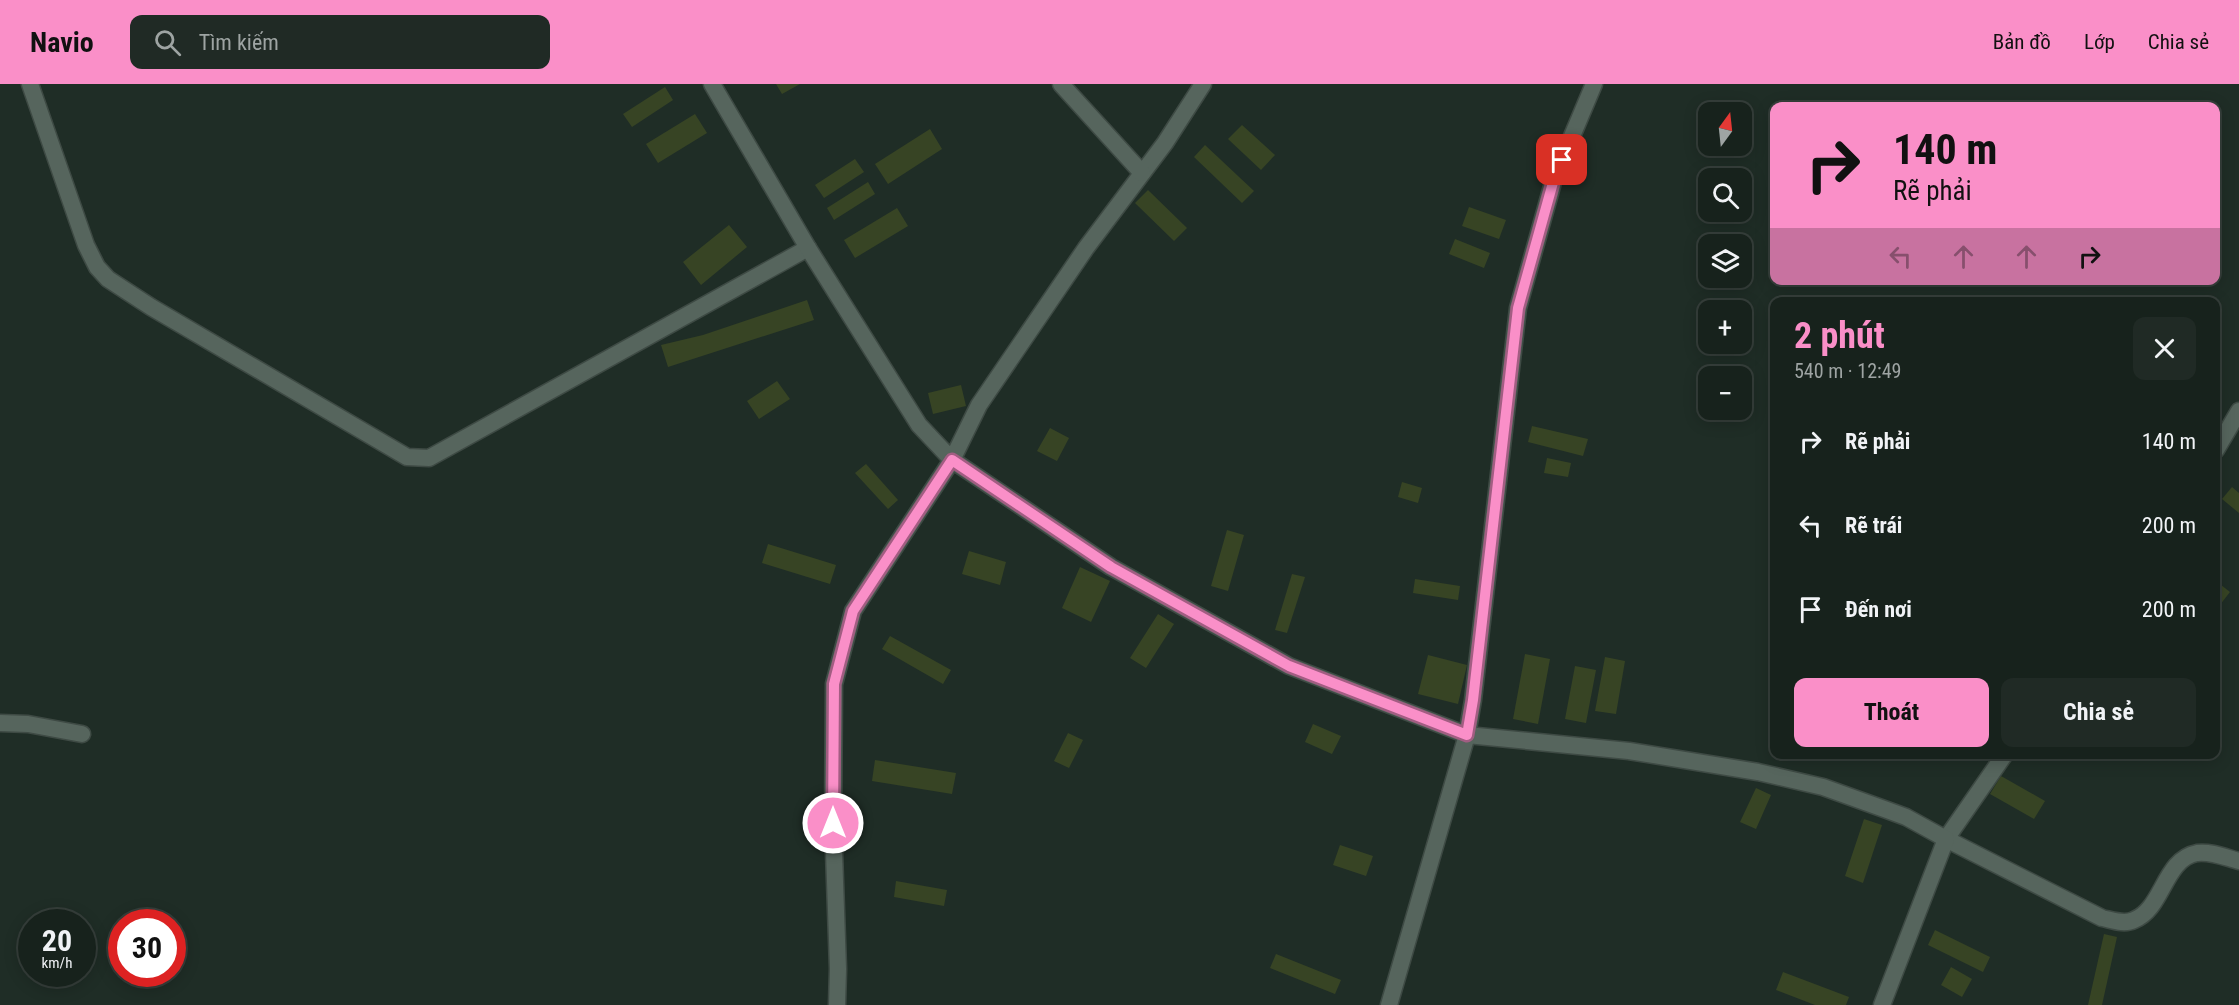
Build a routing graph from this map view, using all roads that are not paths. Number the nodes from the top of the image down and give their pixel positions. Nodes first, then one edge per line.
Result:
1 (30, 84) edge
2 (712, 84) edge
3 (1061, 84) edge
4 (1203, 84) edge
5 (1594, 84) edge
6 (1142, 173) junction
7 (808, 248) junction
8 (2239, 411) edge
9 (2220, 443) edge
10 (952, 460) junction
11 (0, 723) edge
12 (82, 734) dead end
13 (1467, 735) junction
14 (2002, 759) edge
15 (1946, 839) junction
16 (2239, 861) edge
17 (837, 1005) edge
18 (1389, 1005) edge
19 (1882, 1005) edge

1 - 7 street
2 - 7 street
3 - 6 street
4 - 6 street
5 - 13 street
6 - 10 street
7 - 10 street
8 - 9 street
10 - 13 street
10 - 17 street
11 - 12 street
13 - 15 street
13 - 18 street
14 - 15 street
15 - 16 street
15 - 19 street

